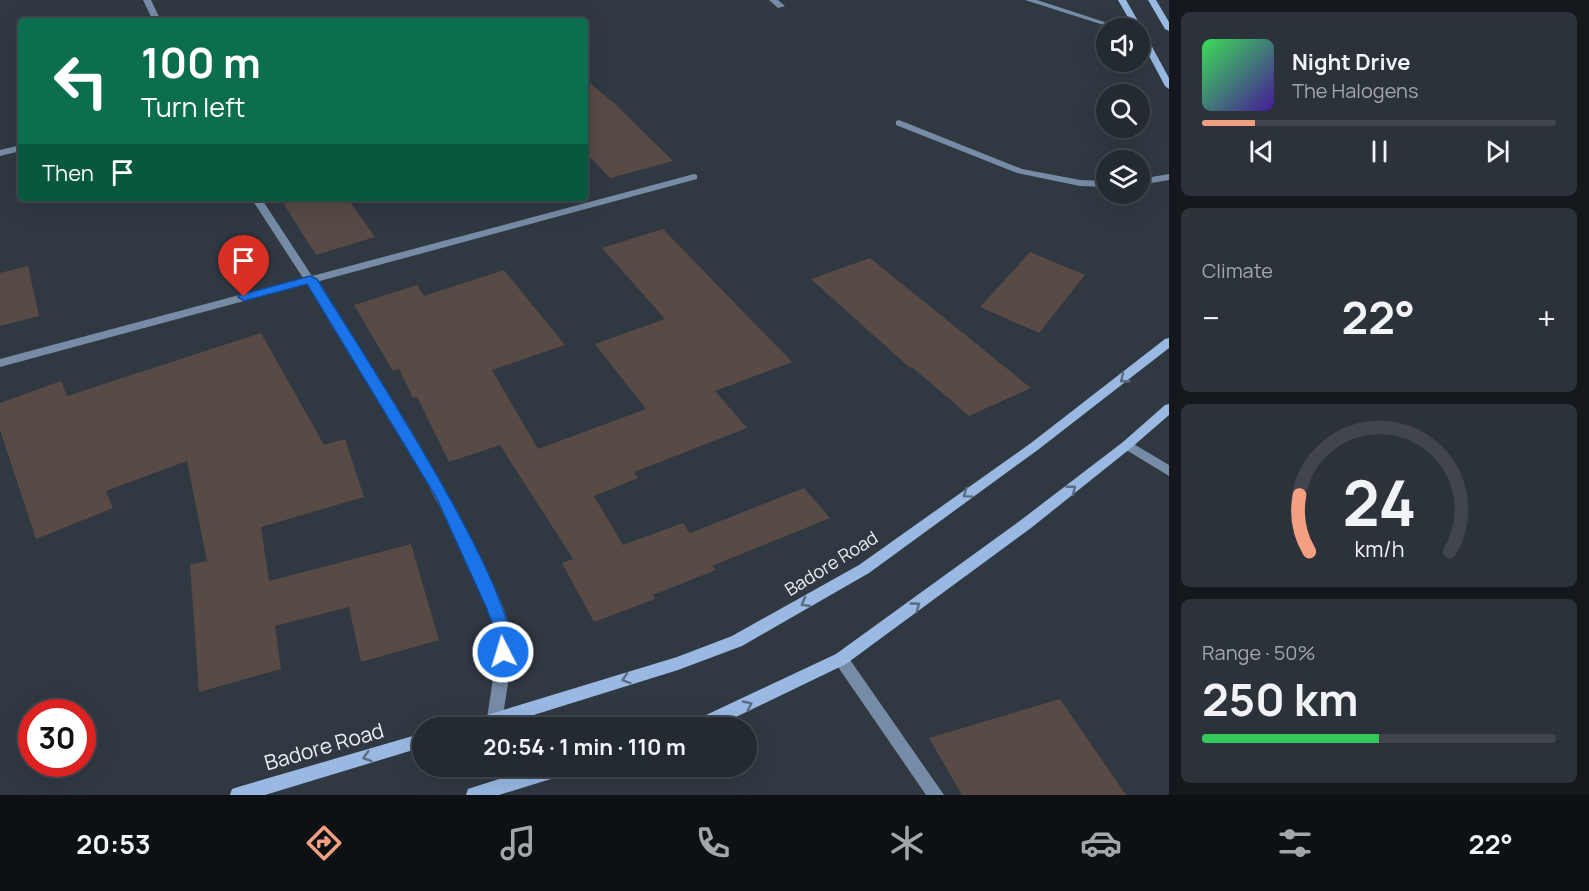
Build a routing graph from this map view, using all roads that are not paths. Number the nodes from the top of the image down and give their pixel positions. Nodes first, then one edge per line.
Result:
1 (147, 0) edge
2 (773, 0) edge
3 (1029, 0) edge
4 (1122, 0) edge
5 (1152, 0) edge
6 (781, 6) dead end
7 (156, 18) edge
8 (1132, 18) edge
9 (1096, 21) edge
10 (1168, 26) edge
11 (1150, 51) edge
12 (1169, 86) edge
13 (899, 123) dead end
14 (18, 149) edge
15 (0, 153) edge
16 (694, 177) dead end
17 (1169, 177) edge
18 (1150, 180) edge
19 (1096, 184) edge
20 (258, 201) edge
21 (310, 279) junction
22 (1169, 342) edge
23 (0, 363) edge
24 (1169, 408) edge
25 (1127, 445) junction
26 (1169, 471) edge
27 (841, 659) junction
28 (495, 717) edge
29 (502, 717) edge
30 (720, 717) edge
31 (412, 743) edge
32 (532, 777) edge
33 (238, 795) edge
34 (474, 795) edge
35 (936, 795) edge

1 - 7 street
2 - 6 street
3 - 9 street
4 - 8 main road
5 - 10 main road
11 - 12 main road
13 - 19 street
14 - 15 street
16 - 21 street
17 - 18 street
20 - 21 street
21 - 23 street
21 - 28 street
22 -> 29 main road, Badore Road
24 - 25 main road
25 - 26 street
27 -> 25 main road
30 -> 27 main road
27 - 35 street
31 -> 33 main road, Badore Road
32 - 34 main road

